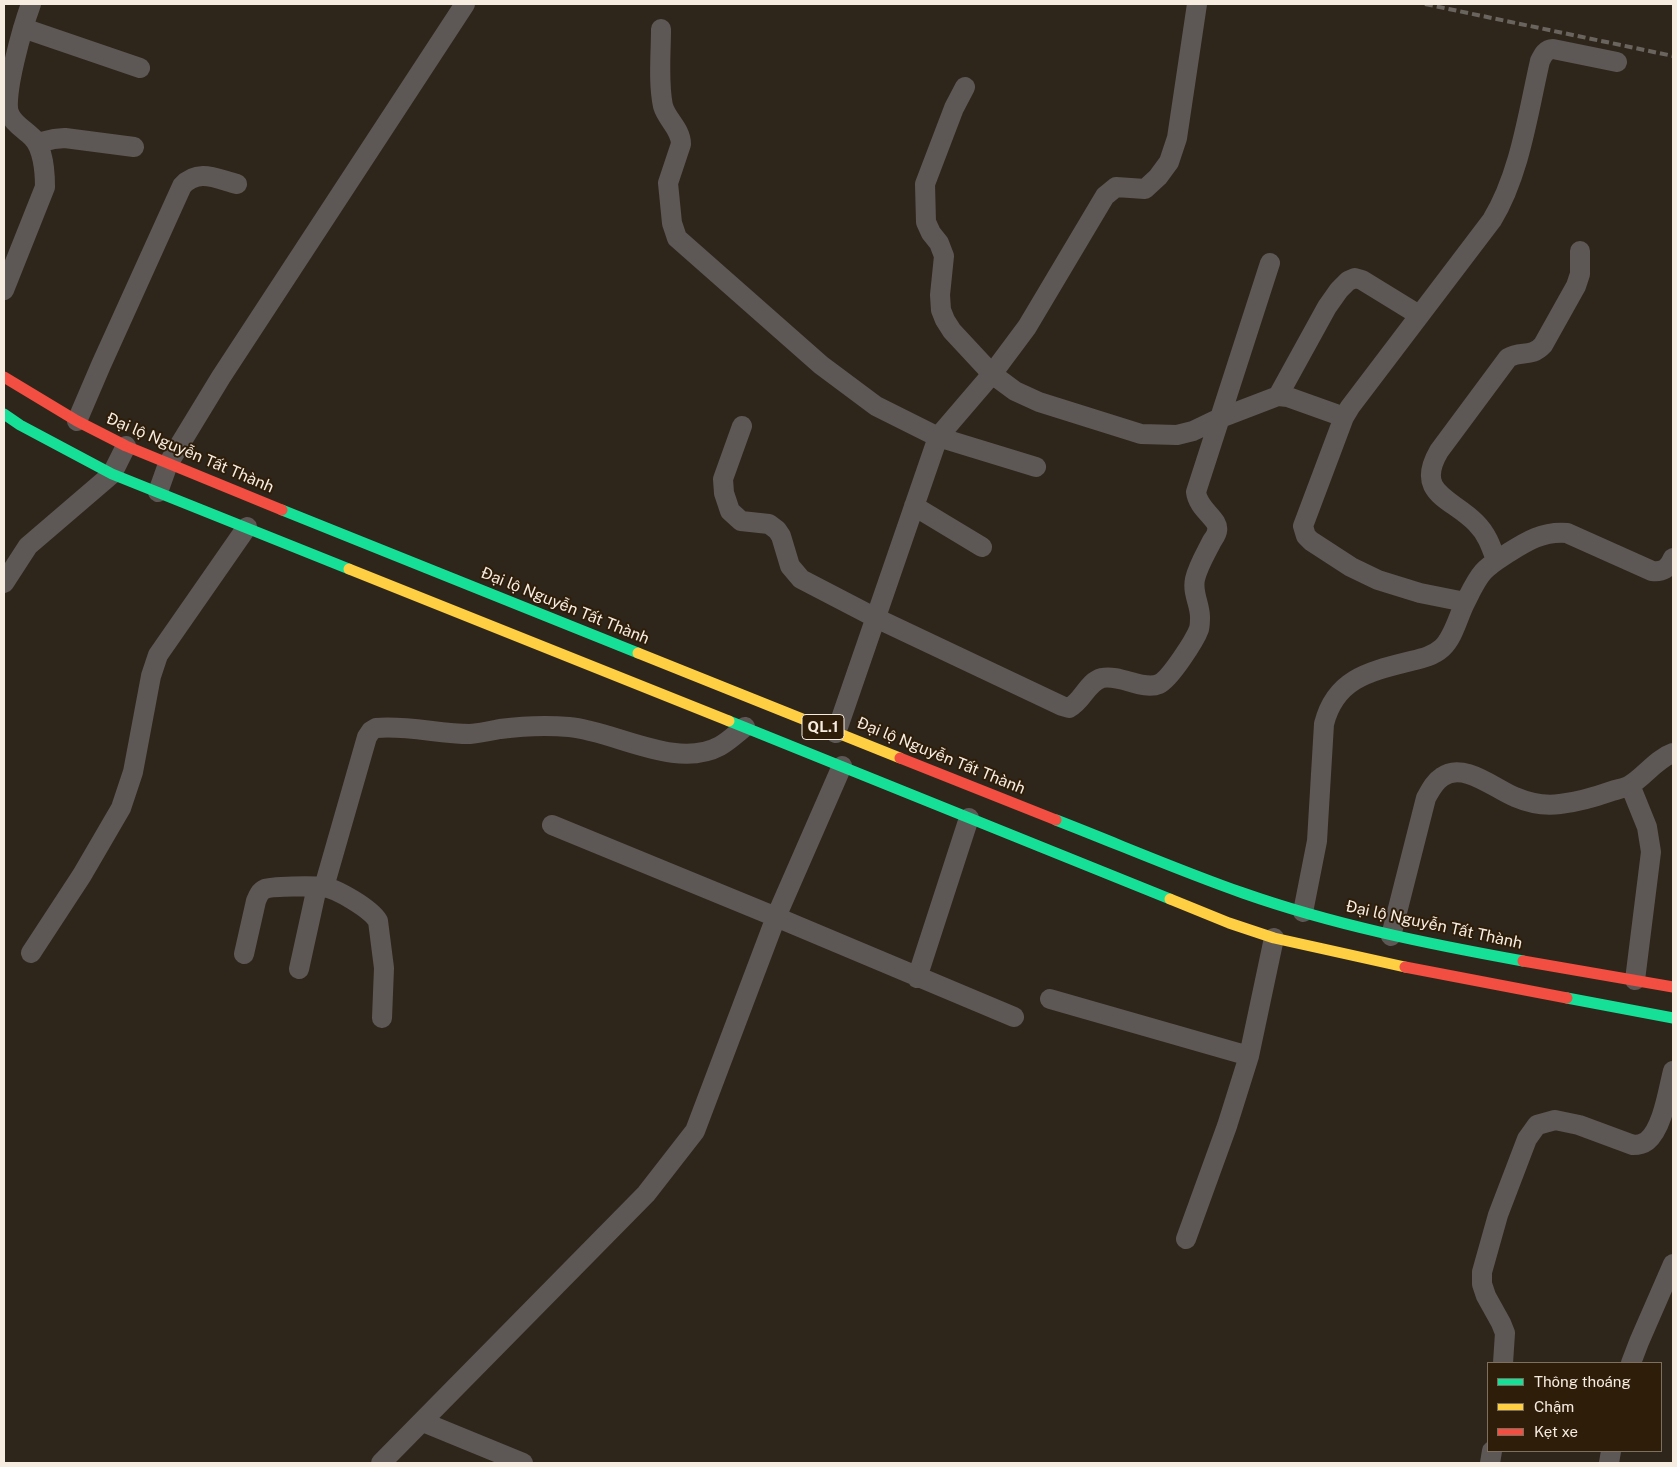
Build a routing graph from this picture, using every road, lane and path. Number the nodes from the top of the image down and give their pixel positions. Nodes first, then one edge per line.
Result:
1 (31, 4) edge
2 (465, 4) edge
3 (1197, 4) edge
4 (23, 28) junction
5 (661, 29) dead end
6 (1617, 62) dead end
7 (140, 68) dead end
8 (965, 86) dead end
9 (37, 143) junction
10 (134, 147) dead end
11 (238, 184) dead end
12 (1580, 252) dead end
13 (1270, 263) dead end
14 (4, 290) edge
15 (1419, 315) junction
16 (992, 374) junction
17 (4, 377) edge
18 (1278, 396) junction
19 (4, 414) edge
20 (1344, 417) junction
21 (1218, 419) junction
22 (77, 421) junction
23 (742, 426) dead end
24 (938, 437) junction
25 (126, 446) junction
26 (168, 464) junction
27 (1036, 467) dead end
28 (112, 474) junction
29 (158, 492) junction
30 (914, 506) junction
31 (247, 527) junction
32 (982, 548) dead end
33 (1673, 558) edge
34 (1496, 560) junction
35 (4, 583) edge
36 (1465, 602) junction
37 (876, 618) junction
38 (745, 727) junction
39 (846, 749) junction
40 (1673, 753) edge
41 (1630, 785) junction
42 (969, 818) junction
43 (552, 825) dead end
44 (321, 887) junction
45 (1303, 912) junction
46 (776, 917) junction
47 (1275, 934) junction
48 (1392, 936) junction
49 (31, 953) dead end
50 (244, 954) dead end
51 (299, 969) dead end
52 (917, 978) junction
53 (1635, 980) junction
54 (1673, 987) edge
55 (1050, 999) dead end
56 (1014, 1017) dead end
57 (382, 1018) dead end
58 (1673, 1018) edge
59 (1249, 1056) junction
60 (1673, 1071) edge
61 (1186, 1239) dead end
62 (1673, 1264) edge
63 (1504, 1362) edge
64 (1631, 1362) edge
65 (423, 1422) junction
66 (381, 1463) edge
67 (523, 1463) edge

1 - 4 street
2 - 26 street
3 - 16 street
4 - 7 street
4 - 9 street
5 - 24 street
6 - 15 street
8 - 16 street
9 - 10 street
9 - 14 street
11 - 22 street
12 - 34 street
13 - 21 street
15 - 18 street
15 - 20 street
16 - 21 street
16 - 24 street
17 - 22 main road, Đại lộ Nguyễn Tất Thành / QL.1
18 - 20 street
18 - 21 street
19 - 28 main road, Đại lộ Nguyễn Tất Thành / QL.1
20 - 36 street
21 - 37 street
22 - 25 main road, Đại lộ Nguyễn Tất Thành / QL.1
23 - 37 street
24 - 27 street
24 - 30 street
25 - 26 main road, Đại lộ Nguyễn Tất Thành / QL.1
25 - 28 street
26 - 29 street
26 - 39 main road, Đại lộ Nguyễn Tất Thành / QL.1
28 - 29 main road, Đại lộ Nguyễn Tất Thành / QL.1
28 - 35 street
29 - 31 main road, Đại lộ Nguyễn Tất Thành / QL.1
30 - 32 street
30 - 37 street
31 - 38 main road, Đại lộ Nguyễn Tất Thành / QL.1
31 - 49 street
33 - 34 street
34 - 36 street
36 - 45 street
37 - 39 street
38 - 39 main road, Đại lộ Nguyễn Tất Thành / QL.1
38 - 44 street
39 - 42 main road, Đại lộ Nguyễn Tất Thành / QL.1
39 - 45 main road, Đại lộ Nguyễn Tất Thành / QL.1
39 - 46 street
40 - 41 street
41 - 48 street
41 - 53 street
42 - 47 main road, Đại lộ Nguyễn Tất Thành / QL.1
42 - 52 street
43 - 46 street
44 - 50 street
44 - 51 street
44 - 57 street
45 - 48 main road, Đại lộ Nguyễn Tất Thành / QL.1
46 - 52 street
46 - 65 street
47 - 58 main road, Đại lộ Nguyễn Tất Thành / QL.1
47 - 59 street
48 - 53 main road, Đại lộ Nguyễn Tất Thành / QL.1
52 - 56 street
53 - 54 main road, Đại lộ Nguyễn Tất Thành / QL.1
55 - 59 street
59 - 61 street
60 - 63 street
62 - 64 street
65 - 66 street
65 - 67 street

